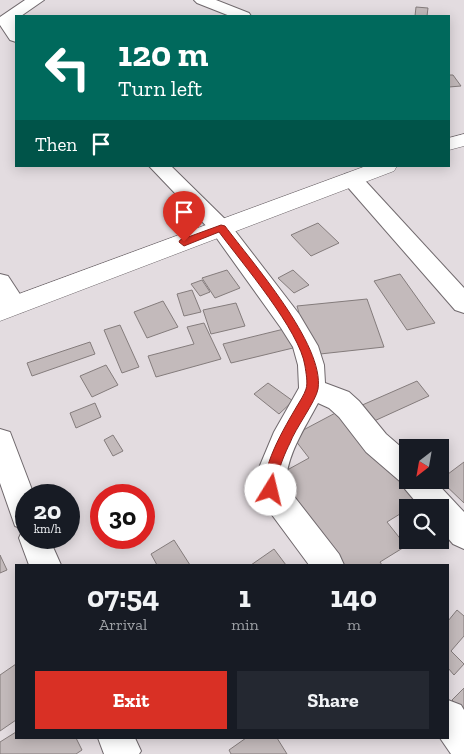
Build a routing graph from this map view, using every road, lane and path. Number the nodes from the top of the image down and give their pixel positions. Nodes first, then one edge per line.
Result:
1 (36, 0) edge
2 (202, 0) edge
3 (0, 3) edge
4 (240, 15) edge
5 (7, 18) junction
6 (15, 36) edge
7 (159, 167) edge
8 (384, 167) edge
9 (352, 179) junction
10 (221, 228) junction
11 (0, 282) edge
12 (464, 304) edge
13 (8, 308) edge
14 (312, 389) junction
15 (0, 441) edge
16 (399, 464) edge
17 (15, 484) edge
18 (423, 489) edge
19 (464, 534) edge
20 (38, 549) edge
21 (45, 564) edge
22 (327, 564) edge
23 (449, 719) edge
24 (464, 741) edge

1 - 5 street
2 - 4 street
3 - 5 street
5 - 6 street
7 - 10 street
8 - 9 highway
9 - 10 highway
9 - 12 street
10 - 13 highway
10 - 14 street
11 - 13 street
14 - 16 street
14 - 22 street
15 - 17 street
18 - 19 street
20 - 21 street
23 - 24 street

